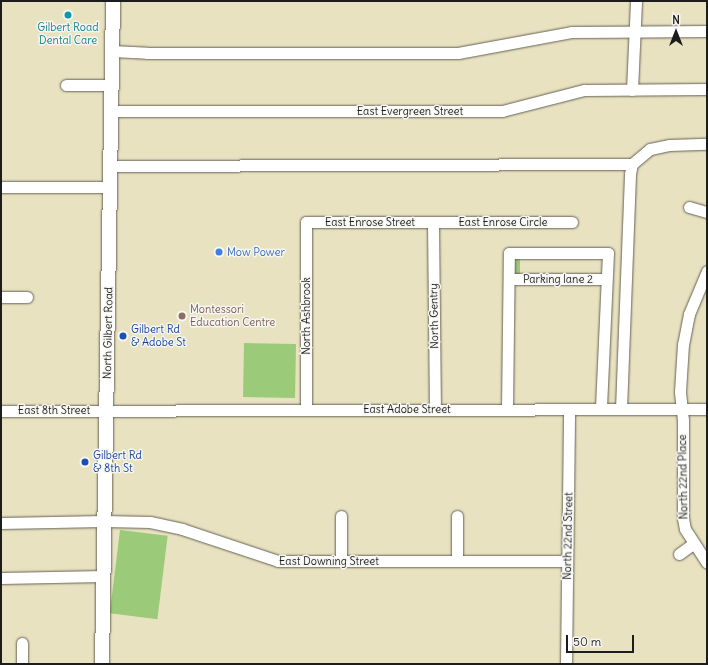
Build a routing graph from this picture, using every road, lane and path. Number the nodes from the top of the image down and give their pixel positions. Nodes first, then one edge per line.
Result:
1 (113, 1) edge
2 (636, 1) edge
3 (707, 31) edge
4 (634, 32) junction
5 (112, 51) junction
6 (66, 85) dead end
7 (112, 85) junction
8 (707, 89) edge
9 (632, 90) junction
10 (112, 111) junction
11 (707, 144) edge
12 (632, 164) junction
13 (111, 166) junction
14 (110, 187) junction
15 (1, 188) edge
16 (689, 207) dead end
17 (707, 212) edge
18 (306, 222) joint
19 (433, 222) junction
20 (572, 222) dead end
21 (707, 271) edge
22 (509, 279) junction
23 (606, 279) junction
24 (1, 297) edge
25 (27, 297) dead end
26 (507, 408) junction
27 (306, 409) junction
28 (435, 409) junction
29 (569, 409) junction
30 (601, 409) junction
31 (621, 409) junction
32 (682, 409) junction
33 (707, 409) edge
34 (107, 410) junction
35 (1, 411) edge
36 (341, 516) dead end
37 (457, 516) dead end
38 (104, 521) junction
39 (1, 523) edge
40 (693, 544) junction
41 (679, 554) dead end
42 (706, 558) edge
43 (341, 561) junction
44 (457, 561) junction
45 (567, 561) junction
46 (104, 576) junction
47 (1, 578) edge
48 (22, 643) dead end
49 (22, 664) edge
50 (102, 664) edge
51 (566, 664) edge

1 - 5 main road, North Gilbert Road
2 - 4 street
3 - 4 street
4 - 5 street
4 - 9 street
5 - 7 main road, North Gilbert Road
6 - 7 street
7 - 10 main road, North Gilbert Road
8 - 9 street, East Evergreen Street
9 - 10 street, East Evergreen Street
10 - 13 main road, North Gilbert Road
11 - 12 street
12 - 13 street
12 - 31 street
13 - 14 main road, North Gilbert Road
14 - 15 street
14 - 34 main road, North Gilbert Road
16 - 17 street
18 - 19 street, East Enrose Street
18 - 27 street, North Ashbrook
19 - 20 street, East Enrose Circle
19 - 28 street, North Gentry
21 - 32 street, North 22nd Place
22 - 23 street, Parking lane 2
22 - 23 street
22 - 26 street
23 - 30 street
24 - 25 street
26 - 28 street, East Adobe Street
26 - 29 street, East Adobe Street
27 - 28 street, East Adobe Street
27 - 34 street, East Adobe Street
29 - 30 street, East Adobe Street
29 - 45 street, North 22nd Street
30 - 31 street, East Adobe Street
31 - 32 street, East Adobe Street
32 - 33 street, East Adobe Street
32 - 40 street, North 22nd Place
34 - 35 street, East 8th Street
34 - 38 main road, North Gilbert Road
36 - 43 street
37 - 44 street
38 - 39 street, East Downing Street
38 - 43 street, East Downing Street
38 - 46 main road, North Gilbert Road
40 - 41 street
40 - 42 street, North 22nd Place
43 - 44 street, East Downing Street
44 - 45 street, East Downing Street
45 - 51 street, North 22nd Street
46 - 47 street
46 - 50 main road, North Gilbert Road
48 - 49 street

